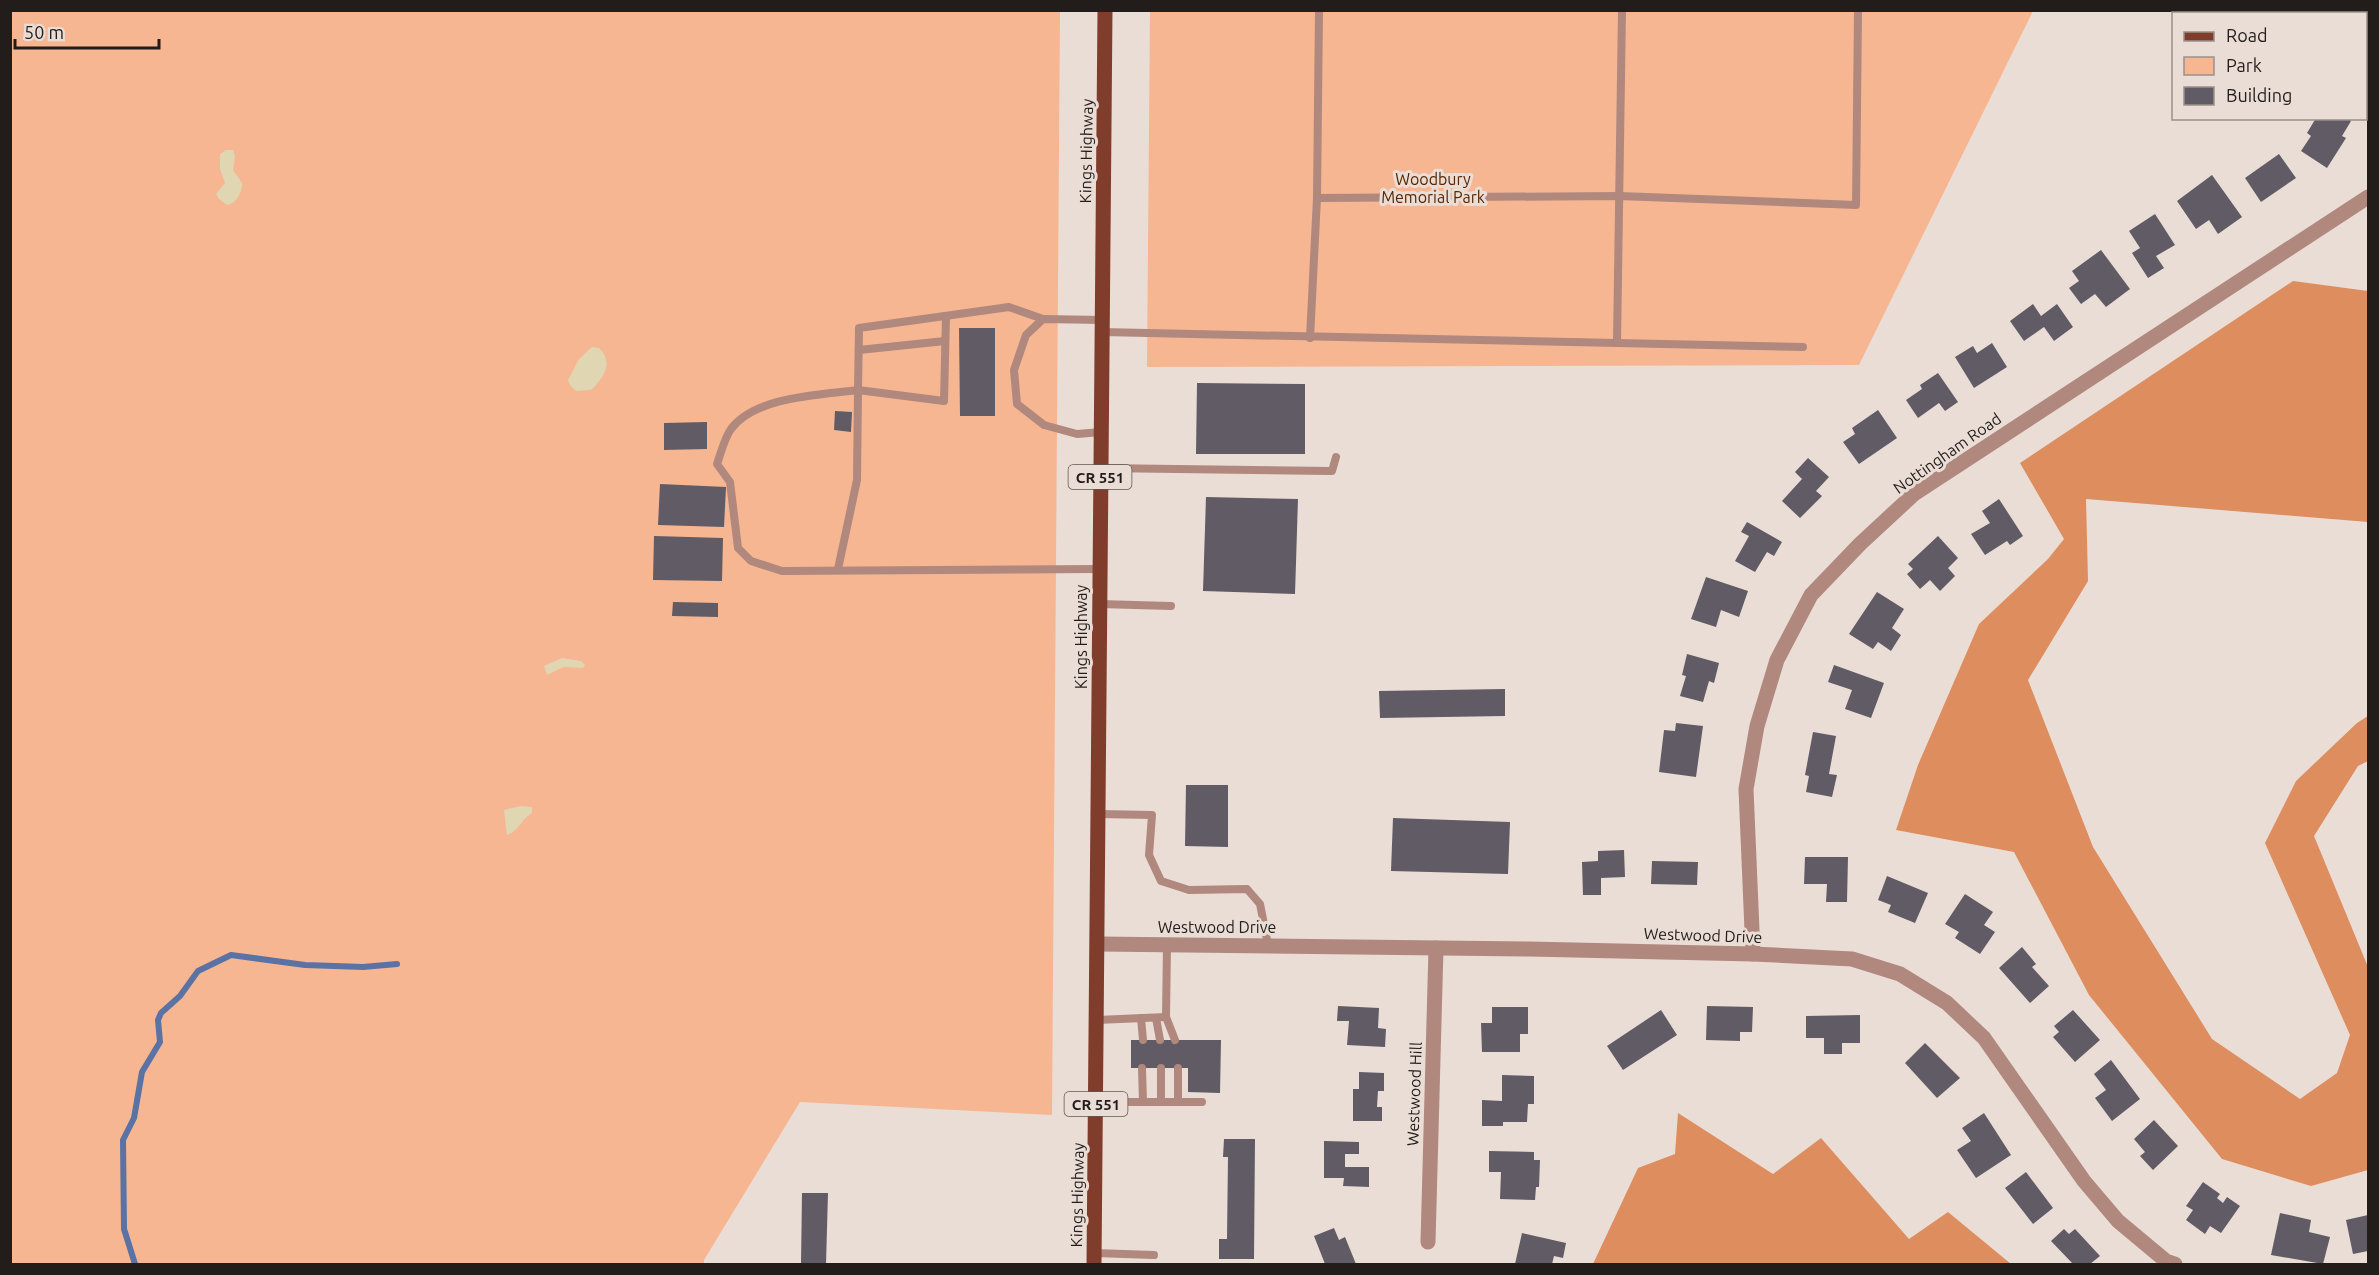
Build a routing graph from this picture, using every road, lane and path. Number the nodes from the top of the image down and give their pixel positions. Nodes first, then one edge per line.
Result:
1 (1105, 10) edge
2 (1319, 10) edge
3 (1622, 10) edge
4 (1858, 10) edge
5 (1619, 196) junction
6 (2368, 197) edge
7 (1317, 198) junction
8 (946, 316) junction
9 (1043, 320) junction
10 (1102, 326) junction
11 (1310, 338) junction
12 (945, 341) junction
13 (1617, 343) junction
14 (1803, 347) dead end
15 (859, 350) junction
16 (858, 390) junction
17 (1101, 432) junction
18 (1336, 457) dead end
19 (1101, 468) junction
20 (838, 569) junction
21 (1099, 569) junction
22 (1099, 604) junction
23 (1171, 606) dead end
24 (1098, 814) junction
25 (1098, 944) junction
26 (1167, 944) junction
27 (1268, 945) junction
28 (1436, 948) junction
29 (1754, 954) junction
30 (1166, 1017) junction
31 (1141, 1018) junction
32 (1156, 1018) junction
33 (1097, 1020) junction
34 (1143, 1040) dead end
35 (1160, 1040) dead end
36 (1175, 1040) dead end
37 (1142, 1068) dead end
38 (1161, 1068) dead end
39 (1178, 1068) dead end
40 (1096, 1102) junction
41 (1143, 1102) junction
42 (1161, 1102) junction
43 (1178, 1102) junction
44 (1202, 1102) dead end
45 (1428, 1242) dead end
46 (1154, 1255) dead end
47 (1094, 1259) edge
48 (2175, 1264) edge

1 - 10 main road, Kings Highway / CR 551
2 - 7 lane
3 - 5 lane
4 - 5 lane
5 - 7 lane
5 - 13 lane
6 - 29 street, Nottingham Road
7 - 11 lane
8 - 9 lane
8 - 12 lane
8 - 15 lane
9 - 10 lane
9 - 17 lane
10 - 11 lane
10 - 17 main road, Kings Highway / CR 551
11 - 13 lane
12 - 15 lane
12 - 16 lane
13 - 14 lane
15 - 16 lane
16 - 20 lane
16 - 20 lane
17 - 19 main road, Kings Highway / CR 551
18 - 19 lane
19 - 21 main road, Kings Highway / CR 551
20 - 21 lane
21 - 22 main road, Kings Highway / CR 551
22 - 23 lane
22 - 24 main road, Kings Highway / CR 551
24 - 25 main road, Kings Highway / CR 551
24 - 27 lane
25 - 26 street, Westwood Drive
25 - 33 main road, Kings Highway / CR 551
26 - 27 street, Westwood Drive
26 - 30 lane
27 - 28 street, Westwood Drive
28 - 29 street, Westwood Drive
28 - 45 street, Westwood Hill
29 - 48 street, Westwood Drive
30 - 32 lane
30 - 36 lane
31 - 32 lane
31 - 33 lane
31 - 34 lane
32 - 35 lane
33 - 40 main road, Kings Highway / CR 551
37 - 41 lane
38 - 42 lane
39 - 43 lane
40 - 41 lane
40 - 47 main road, Kings Highway / CR 551
41 - 42 lane
42 - 43 lane
43 - 44 lane
46 - 47 lane

